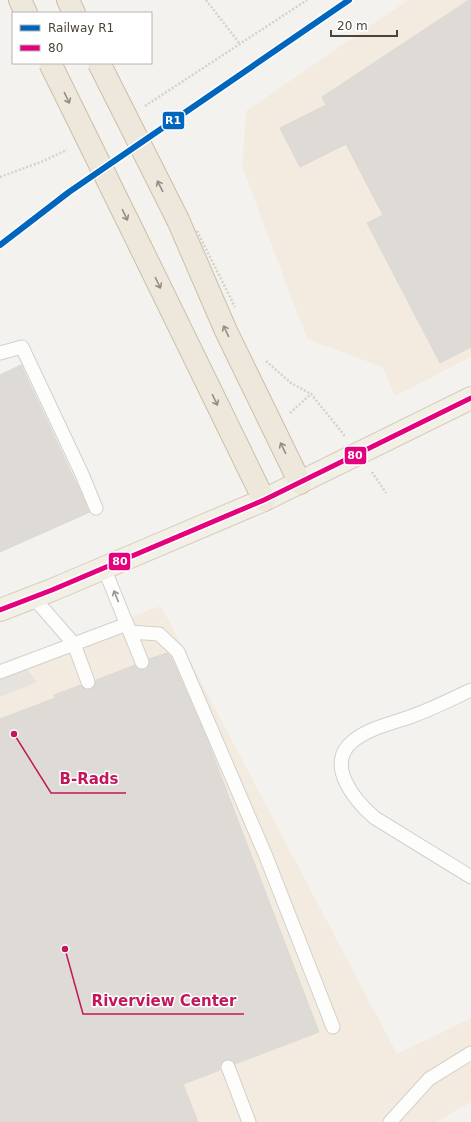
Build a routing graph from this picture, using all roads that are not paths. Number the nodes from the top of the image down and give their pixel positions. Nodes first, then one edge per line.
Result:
1 (20, 0) edge
2 (68, 0) edge
3 (26, 12) edge
4 (74, 12) edge
5 (50, 64) edge
6 (100, 64) edge
7 (0, 353) edge
8 (471, 398) edge
9 (300, 483) junction
10 (264, 500) junction
11 (96, 508) dead end
12 (104, 568) junction
13 (33, 597) junction
14 (0, 610) edge
15 (128, 628) junction
16 (74, 644) junction
17 (142, 662) dead end
18 (0, 672) edge
19 (88, 682) dead end
20 (471, 690) edge
21 (471, 877) edge
22 (333, 1027) dead end
23 (471, 1053) edge
24 (228, 1067) dead end
25 (249, 1122) edge
26 (390, 1122) edge

1 - 3 highway
2 - 4 highway
5 -> 10 highway, bridge
9 -> 6 highway, bridge
7 - 11 lane
8 - 9 main road
9 - 10 main road
10 - 12 main road
12 - 13 main road
15 -> 12 lane
13 - 14 main road
13 - 16 lane
15 - 16 lane
15 - 17 lane
15 - 22 lane
16 - 18 lane
16 - 19 lane
20 - 21 lane
23 - 26 lane
24 - 25 lane

